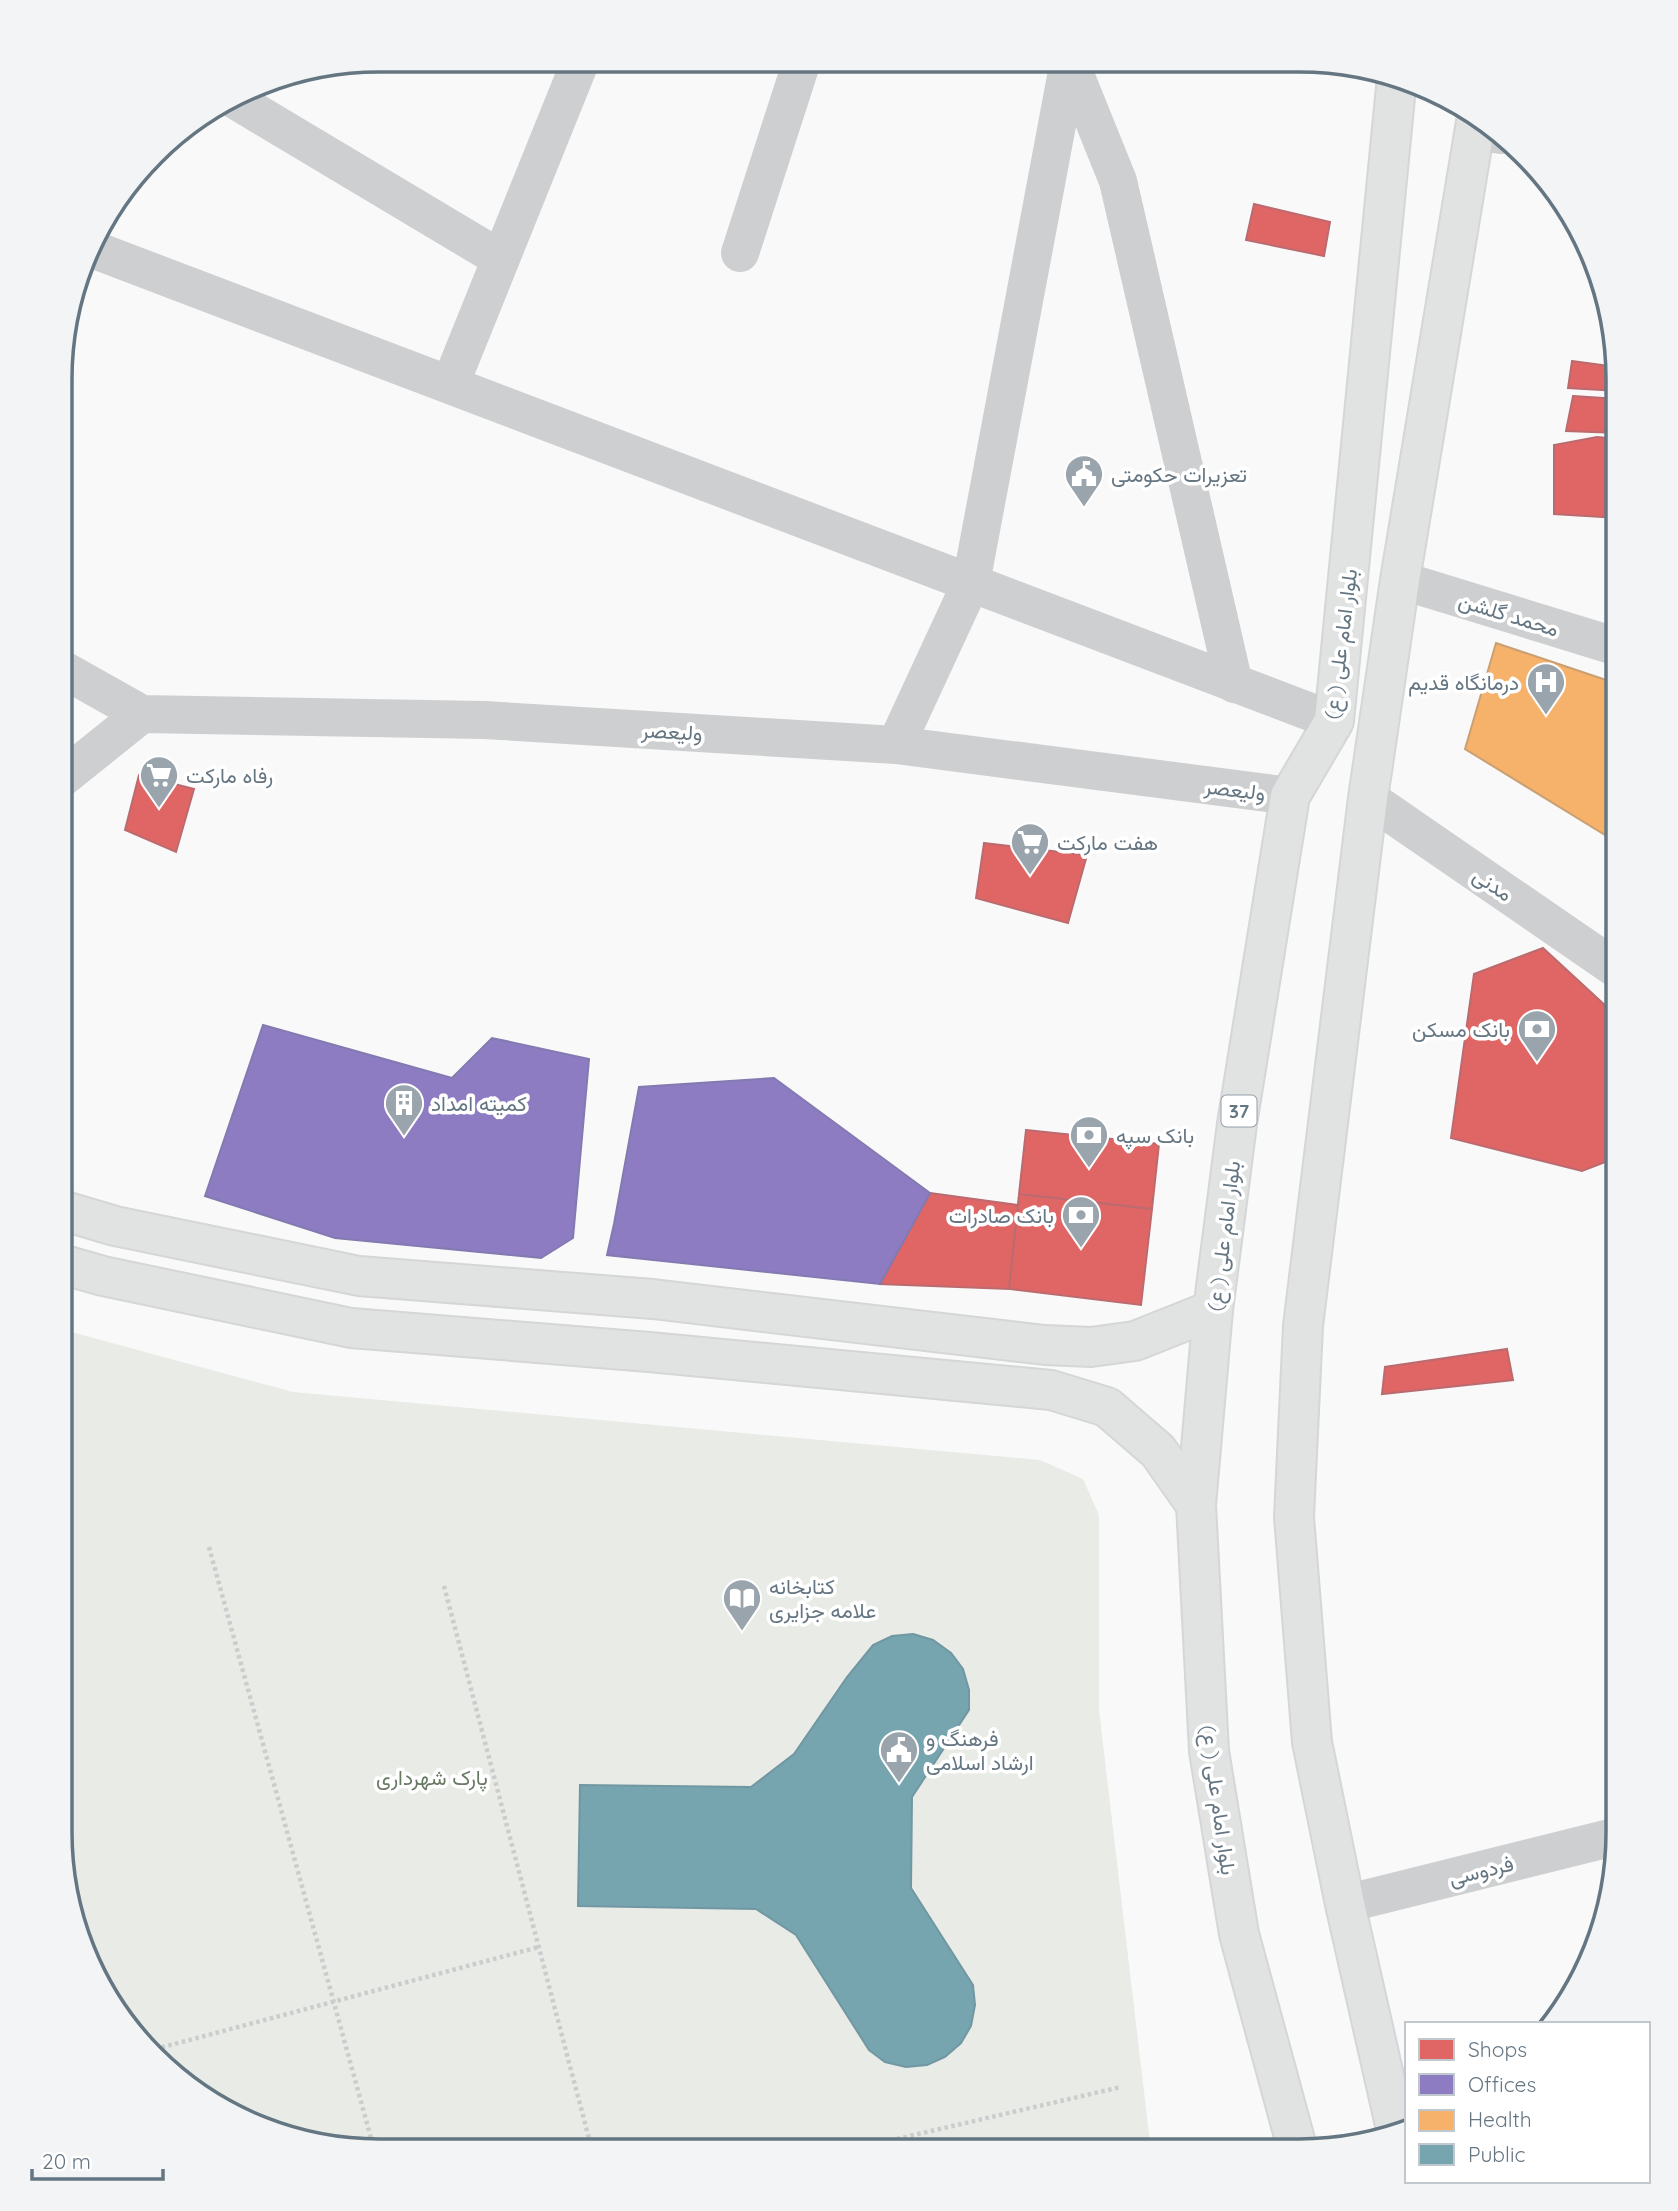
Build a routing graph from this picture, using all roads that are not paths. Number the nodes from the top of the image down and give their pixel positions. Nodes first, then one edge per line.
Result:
1 (576, 72) edge
2 (798, 72) edge
3 (1067, 72) edge
4 (1073, 72) edge
5 (1396, 87) edge
6 (241, 104) edge
7 (1483, 133) edge
8 (99, 252) edge
9 (740, 253) dead end
10 (501, 259) junction
11 (450, 385) junction
12 (1400, 580) junction
13 (971, 583) junction
14 (1606, 643) edge
15 (72, 675) edge
16 (1234, 684) junction
17 (142, 714) junction
18 (1334, 721) junction
19 (896, 745) junction
20 (72, 770) edge
21 (1290, 796) junction
22 (1368, 798) junction
23 (1606, 962) edge
24 (72, 1213) edge
25 (72, 1267) edge
26 (1213, 1310) junction
27 (1196, 1505) junction
28 (1606, 1839) edge
29 (1345, 1904) junction
30 (1395, 2124) edge
31 (1295, 2139) edge

1 - 10 street
2 - 9 street
3 - 13 street
4 - 16 street
5 - 18 main road, بلوار امام علی ( ع) / 37
6 - 10 street
7 - 12 main road
8 - 11 street
10 - 11 street
11 - 13 street
12 - 14 street, محمد گلشن
12 - 22 main road
13 - 16 street
13 - 19 street
15 - 17 street, ولیعصر
16 - 18 street
17 - 19 street, ولیعصر
17 - 20 street
18 - 21 main road, بلوار امام علی ( ع) / 37
19 - 21 street, ولیعصر
21 - 26 main road, بلوار امام علی ( ع) / 37
22 - 23 street, مدنی
22 - 29 main road
24 - 26 main road
25 - 27 main road
26 - 27 main road, بلوار امام علی ( ع) / 37
27 - 31 main road, بلوار امام علی ( ع) / 37
28 - 29 street, فردوسی
29 - 30 main road

